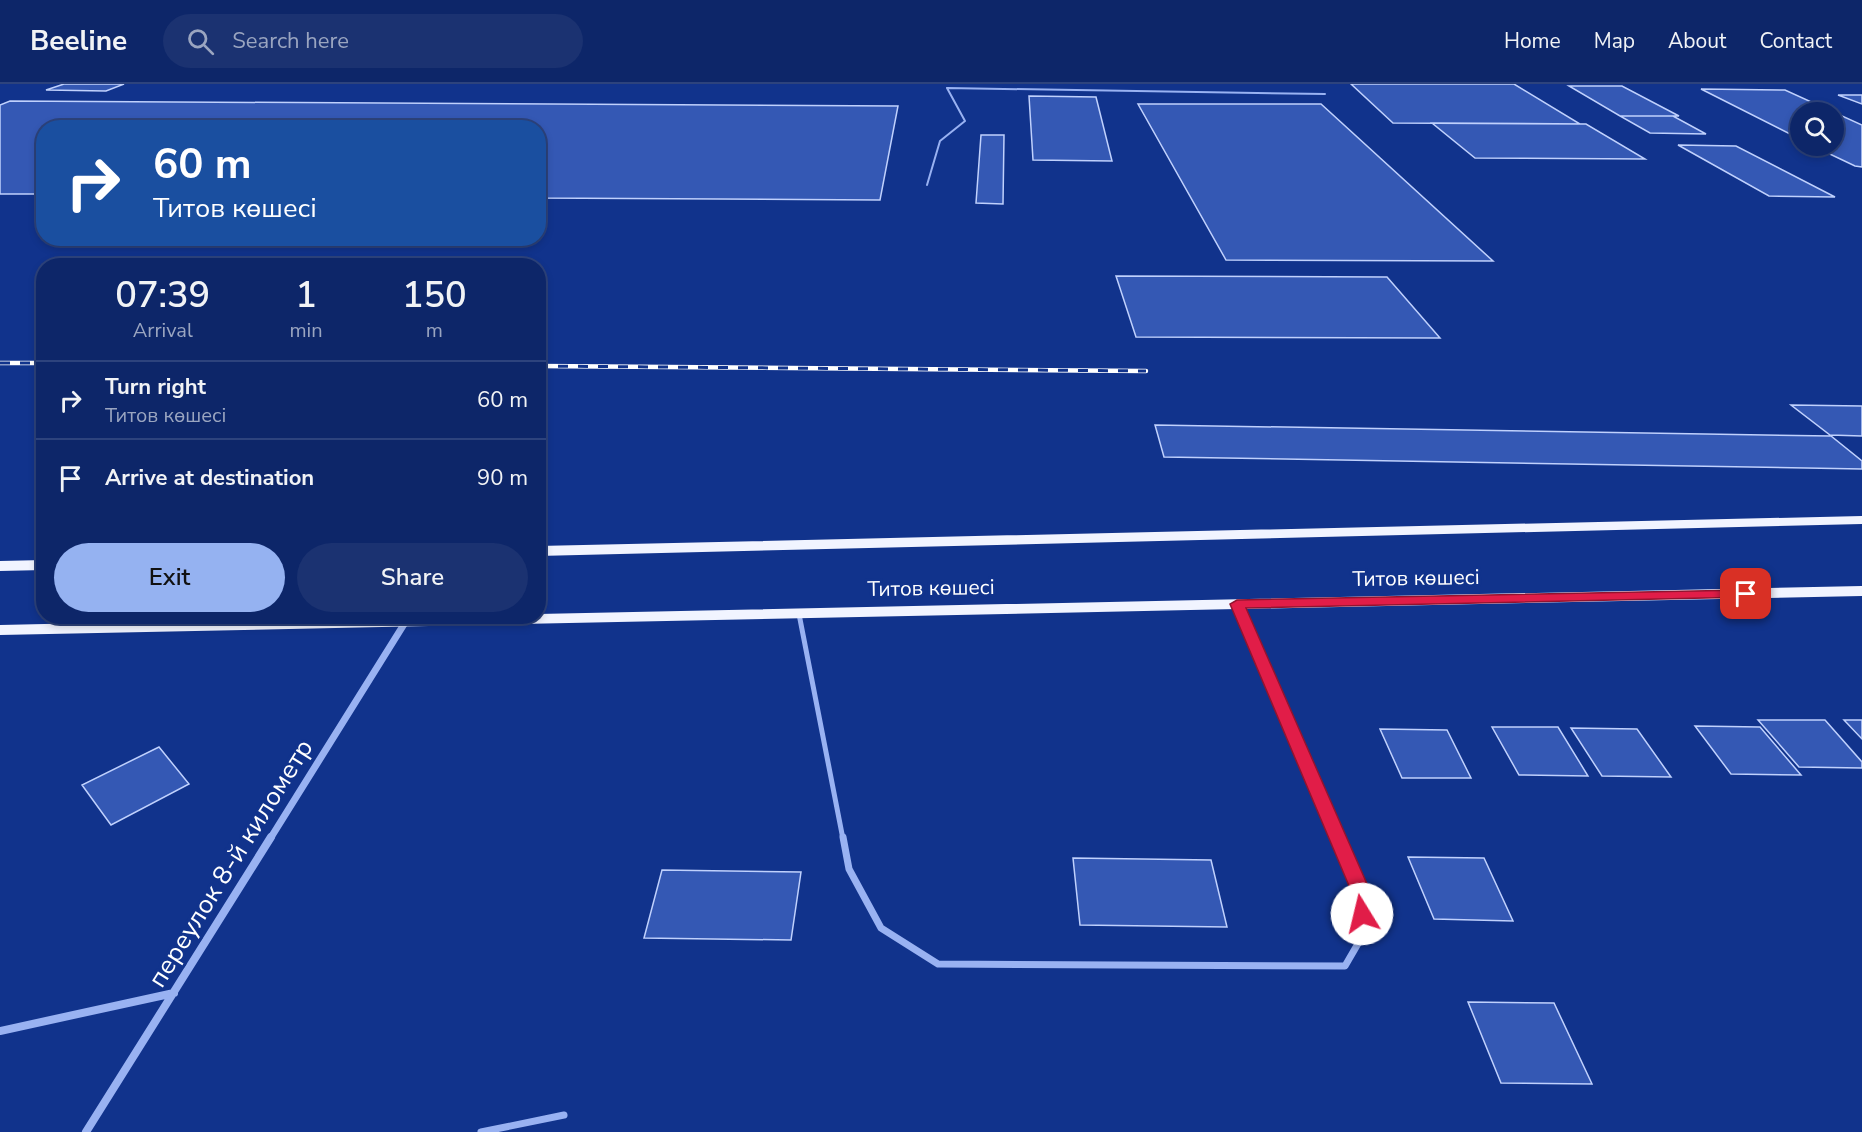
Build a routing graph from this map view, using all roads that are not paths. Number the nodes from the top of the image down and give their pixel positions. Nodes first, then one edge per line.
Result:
1 (946, 84) edge
2 (947, 88) junction
3 (1325, 94) dead end
4 (927, 185) dead end
5 (1862, 520) edge
6 (546, 551) edge
7 (36, 565) edge
8 (0, 566) edge
9 (1862, 591) edge
10 (1237, 604) junction
11 (799, 613) junction
12 (546, 617) edge
13 (223, 624) edge
14 (405, 624) edge
15 (0, 630) edge
16 (174, 993) junction
17 (0, 1031) edge
18 (564, 1115) dead end
19 (86, 1132) edge
20 (480, 1132) edge

1 - 2 lane
2 - 3 lane
2 - 4 lane
5 - 6 highway
7 - 8 highway
9 - 10 highway, Титов көшесі
10 - 11 highway, Титов көшесі
10 - 11 lane
11 - 12 highway, Титов көшесі
13 - 15 highway, Титов көшесі
14 - 16 street, переулок 8-й километр
16 - 17 street
16 - 19 street, переулок 8-й километр
18 - 20 lane

